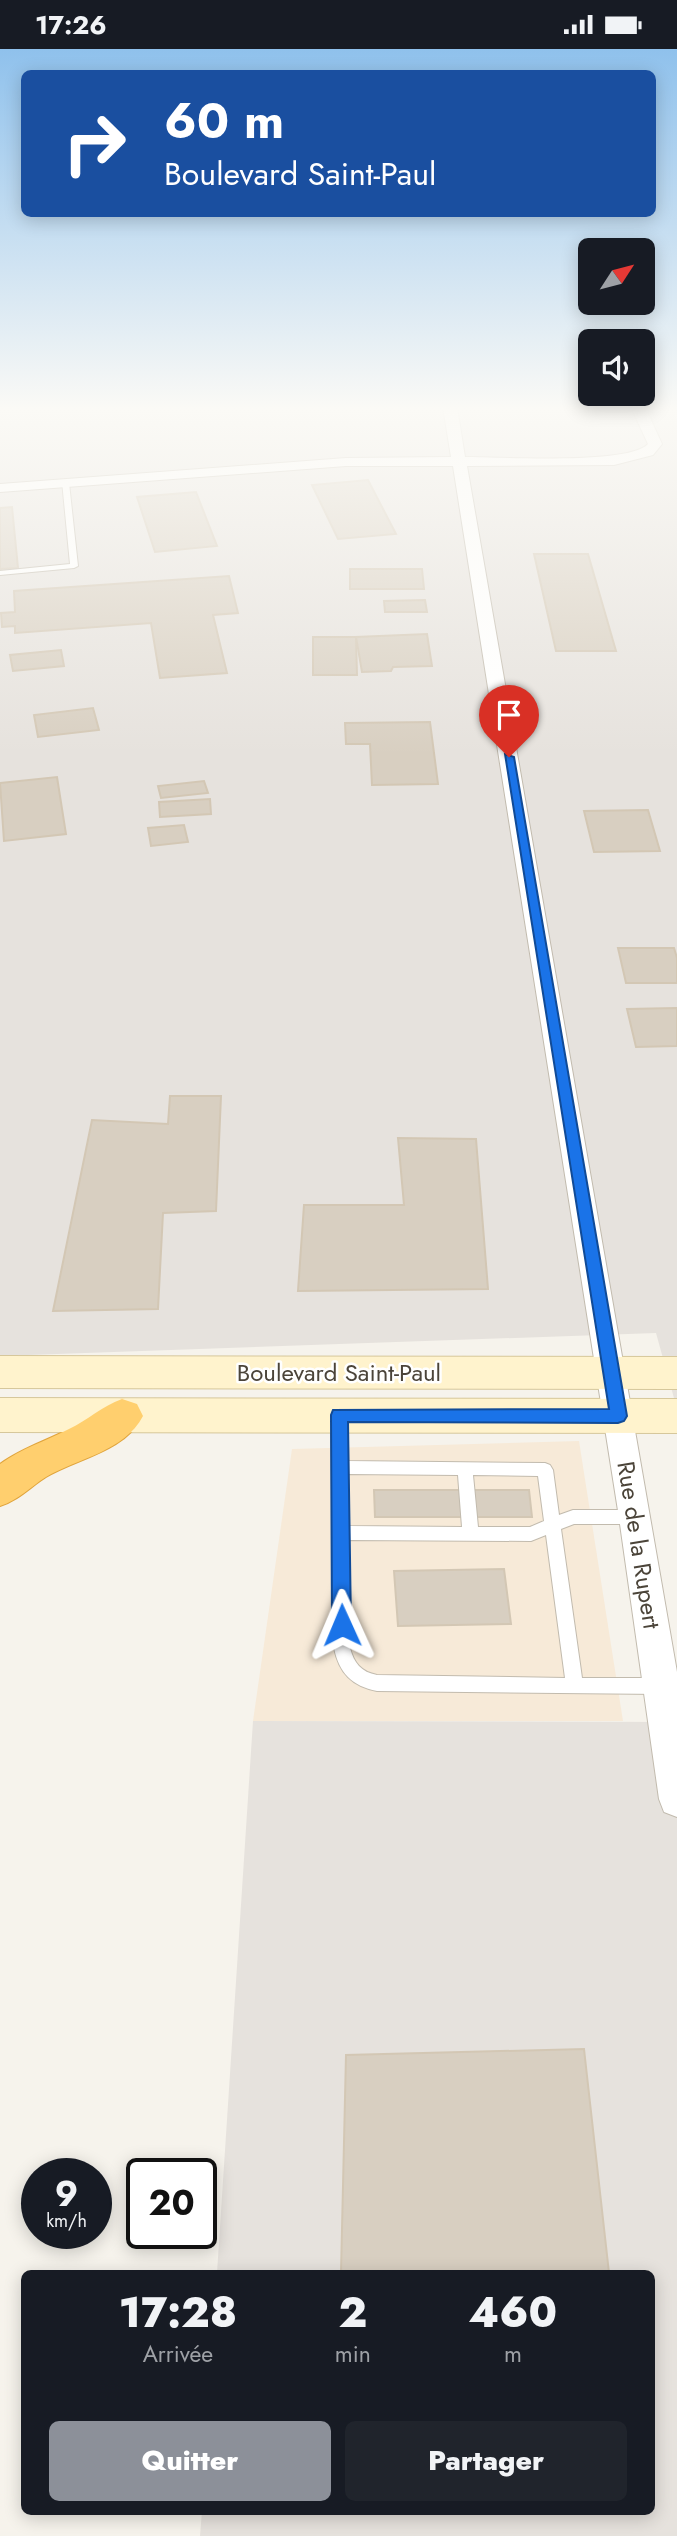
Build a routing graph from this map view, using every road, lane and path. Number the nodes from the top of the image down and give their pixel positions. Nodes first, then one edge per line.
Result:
1 (69, 523) edge
2 (469, 523) edge
3 (0, 573) edge
4 (0, 1372) edge
5 (611, 1372) junction
6 (677, 1373) edge
7 (0, 1415) edge
8 (340, 1415) junction
9 (122, 1416) junction
10 (618, 1416) junction
11 (677, 1416) edge
12 (340, 1467) junction
13 (465, 1469) junction
14 (0, 1488) edge
15 (635, 1517) junction
16 (553, 1524) junction
17 (341, 1533) junction
18 (471, 1535) junction
19 (575, 1686) junction
20 (662, 1686) junction
21 (677, 1799) edge

1 - 3 lane
2 - 5 street, Rue de la Rupert
4 - 5 main road, Boulevard Saint-Paul
5 - 6 main road, Boulevard Saint-Paul
5 - 10 street, Rue de la Rupert
7 - 9 main road, Boulevard Saint-Paul
8 - 9 main road, Boulevard Saint-Paul
8 - 10 main road, Boulevard Saint-Paul
8 - 12 lane
9 - 14 highway
10 - 11 main road, Boulevard Saint-Paul
10 - 15 street, Rue de la Rupert
12 - 13 lane
12 - 17 lane
13 - 16 lane
13 - 18 lane
15 - 16 lane
15 - 20 street, Rue de la Rupert
16 - 18 lane
16 - 19 lane
17 - 18 lane
17 - 19 lane
19 - 20 lane
20 - 21 street, Rue de la Rupert

